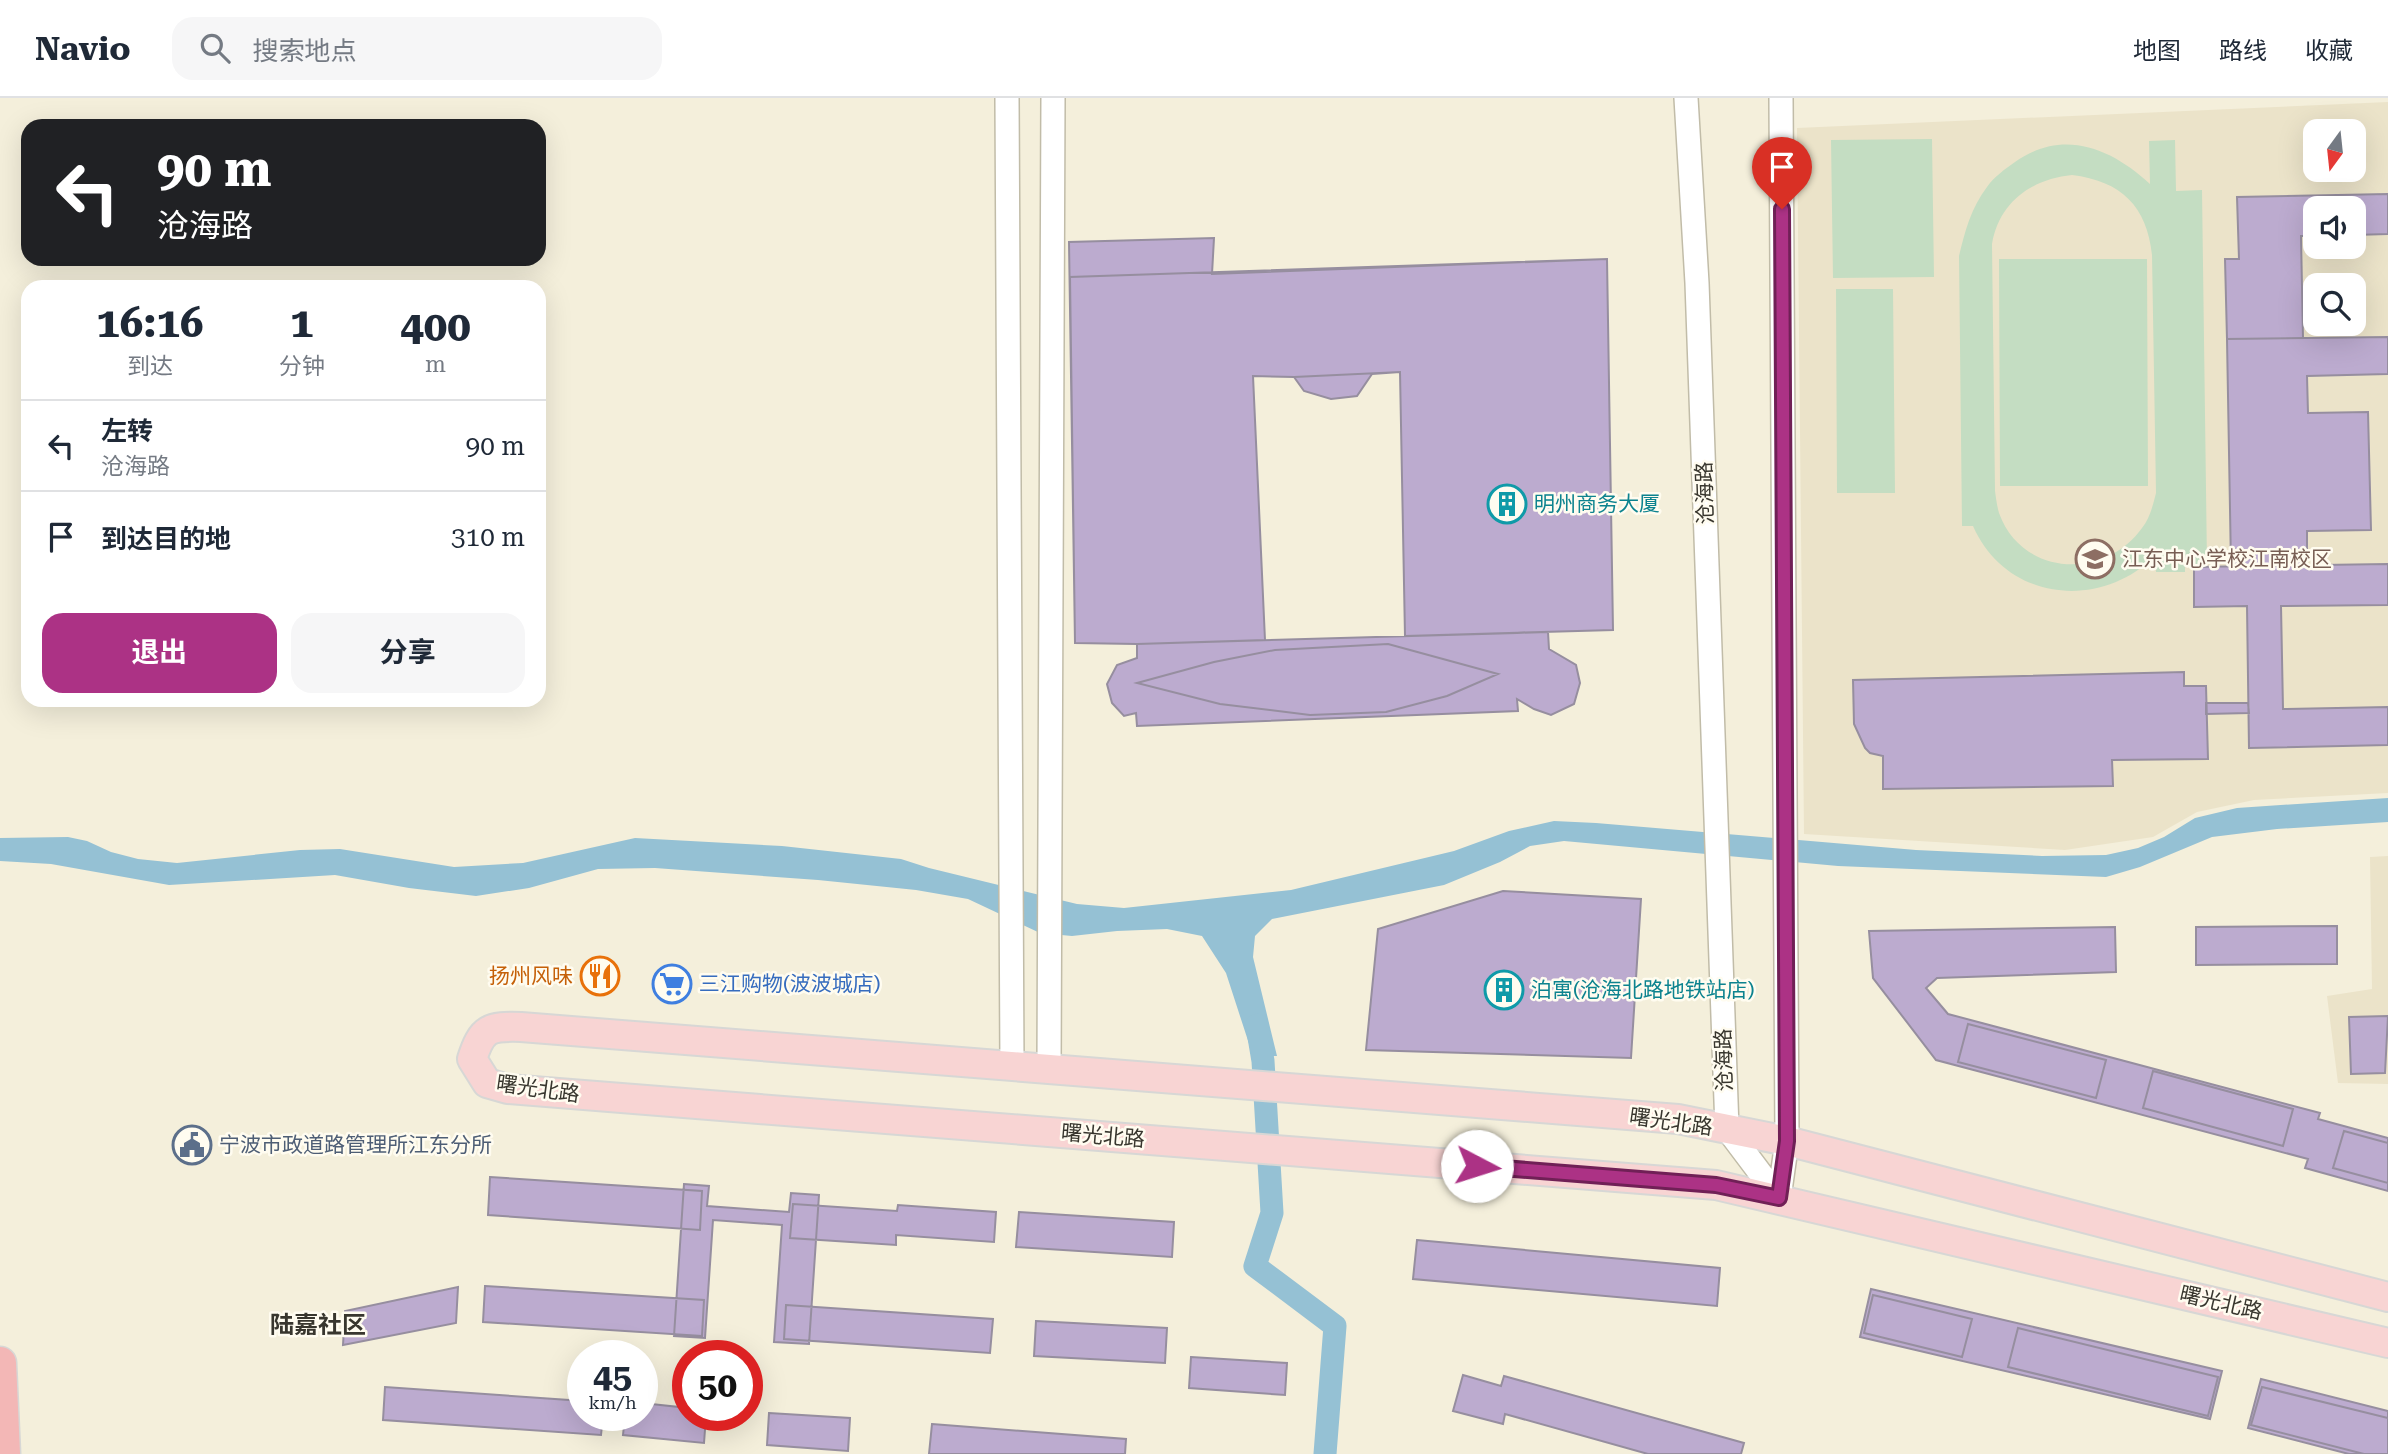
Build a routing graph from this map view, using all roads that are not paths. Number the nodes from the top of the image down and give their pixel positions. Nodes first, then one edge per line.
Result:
1 (1007, 98) edge
2 (1053, 98) edge
3 (1686, 98) edge
4 (1781, 98) edge
5 (1012, 1066) junction
6 (1049, 1069) junction
7 (1727, 1129) junction
8 (1787, 1141) junction
9 (1779, 1198) junction
10 (2388, 1297) edge
11 (2388, 1343) edge
12 (0, 1363) edge
13 (4, 1454) edge

1 - 5 street
2 - 6 street
3 - 7 street, 沧海路
4 - 8 street
5 - 6 main road, 曙光北路
5 - 9 main road, 曙光北路
6 - 7 main road, 曙光北路
7 - 8 main road, 曙光北路
7 - 9 street
8 - 9 street
8 - 10 main road, 曙光北路
9 - 11 main road, 曙光北路
12 - 13 highway

